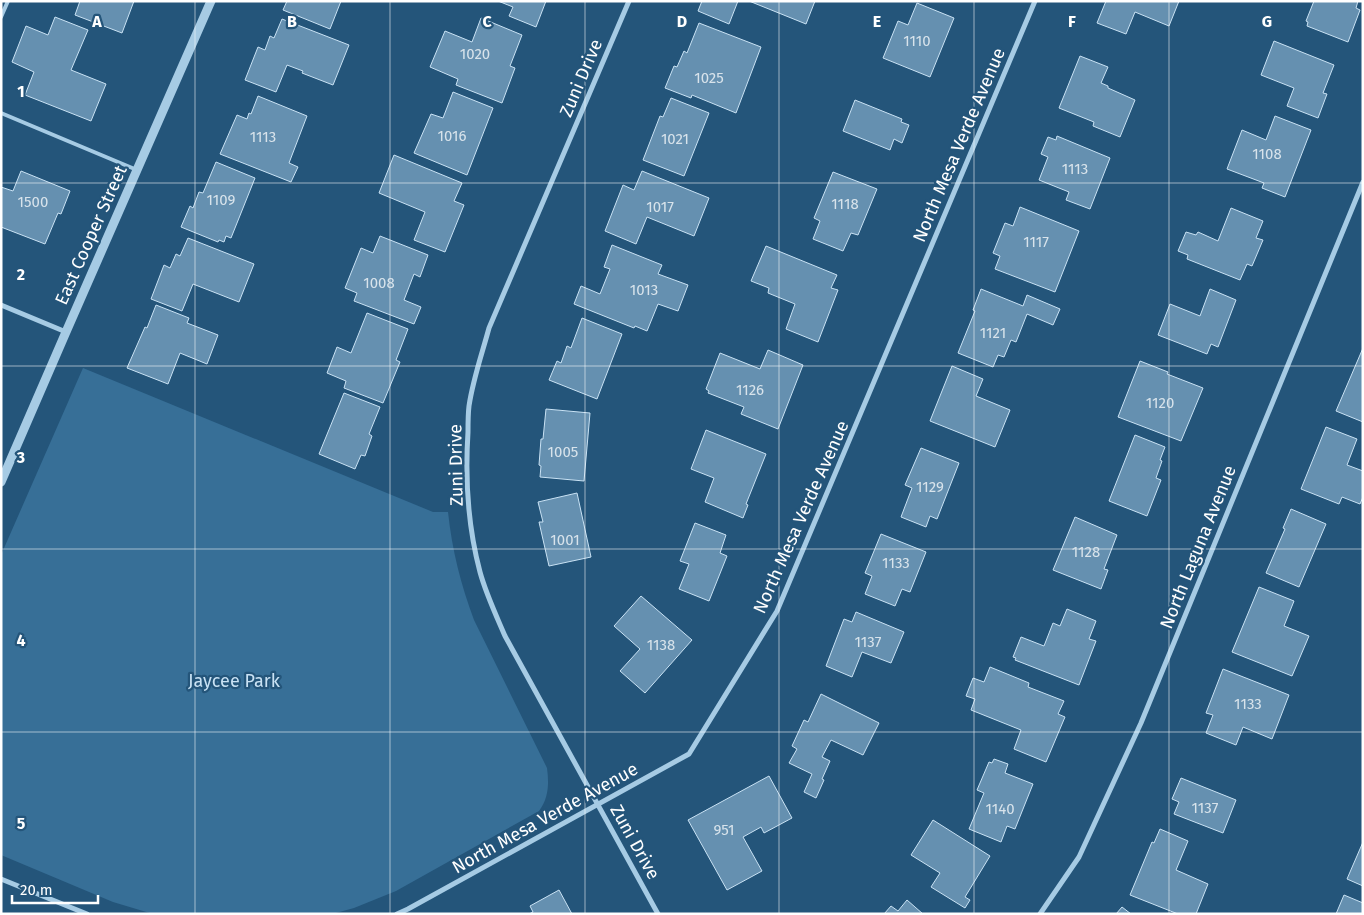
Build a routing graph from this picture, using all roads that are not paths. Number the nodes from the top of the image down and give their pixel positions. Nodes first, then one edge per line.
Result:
1 (8, 1) edge
2 (211, 1) edge
3 (629, 1) edge
4 (1035, 1) edge
5 (1, 17) edge
6 (1, 113) edge
7 (137, 170) junction
8 (1363, 182) edge
9 (1, 304) edge
10 (66, 332) junction
11 (1, 482) edge
12 (599, 804) junction
13 (1, 879) edge
14 (87, 914) edge
15 (396, 914) edge
16 (658, 914) edge
17 (1040, 914) edge

1 - 5 lane
2 - 7 street, East Cooper Street
3 - 12 street, Zuni Drive
4 - 12 street, North Mesa Verde Avenue
6 - 7 lane
7 - 10 street, East Cooper Street
8 - 17 street, North Laguna Avenue
9 - 10 street
10 - 11 street, East Cooper Street
12 - 15 street, North Mesa Verde Avenue
12 - 16 street, Zuni Drive
13 - 14 street

